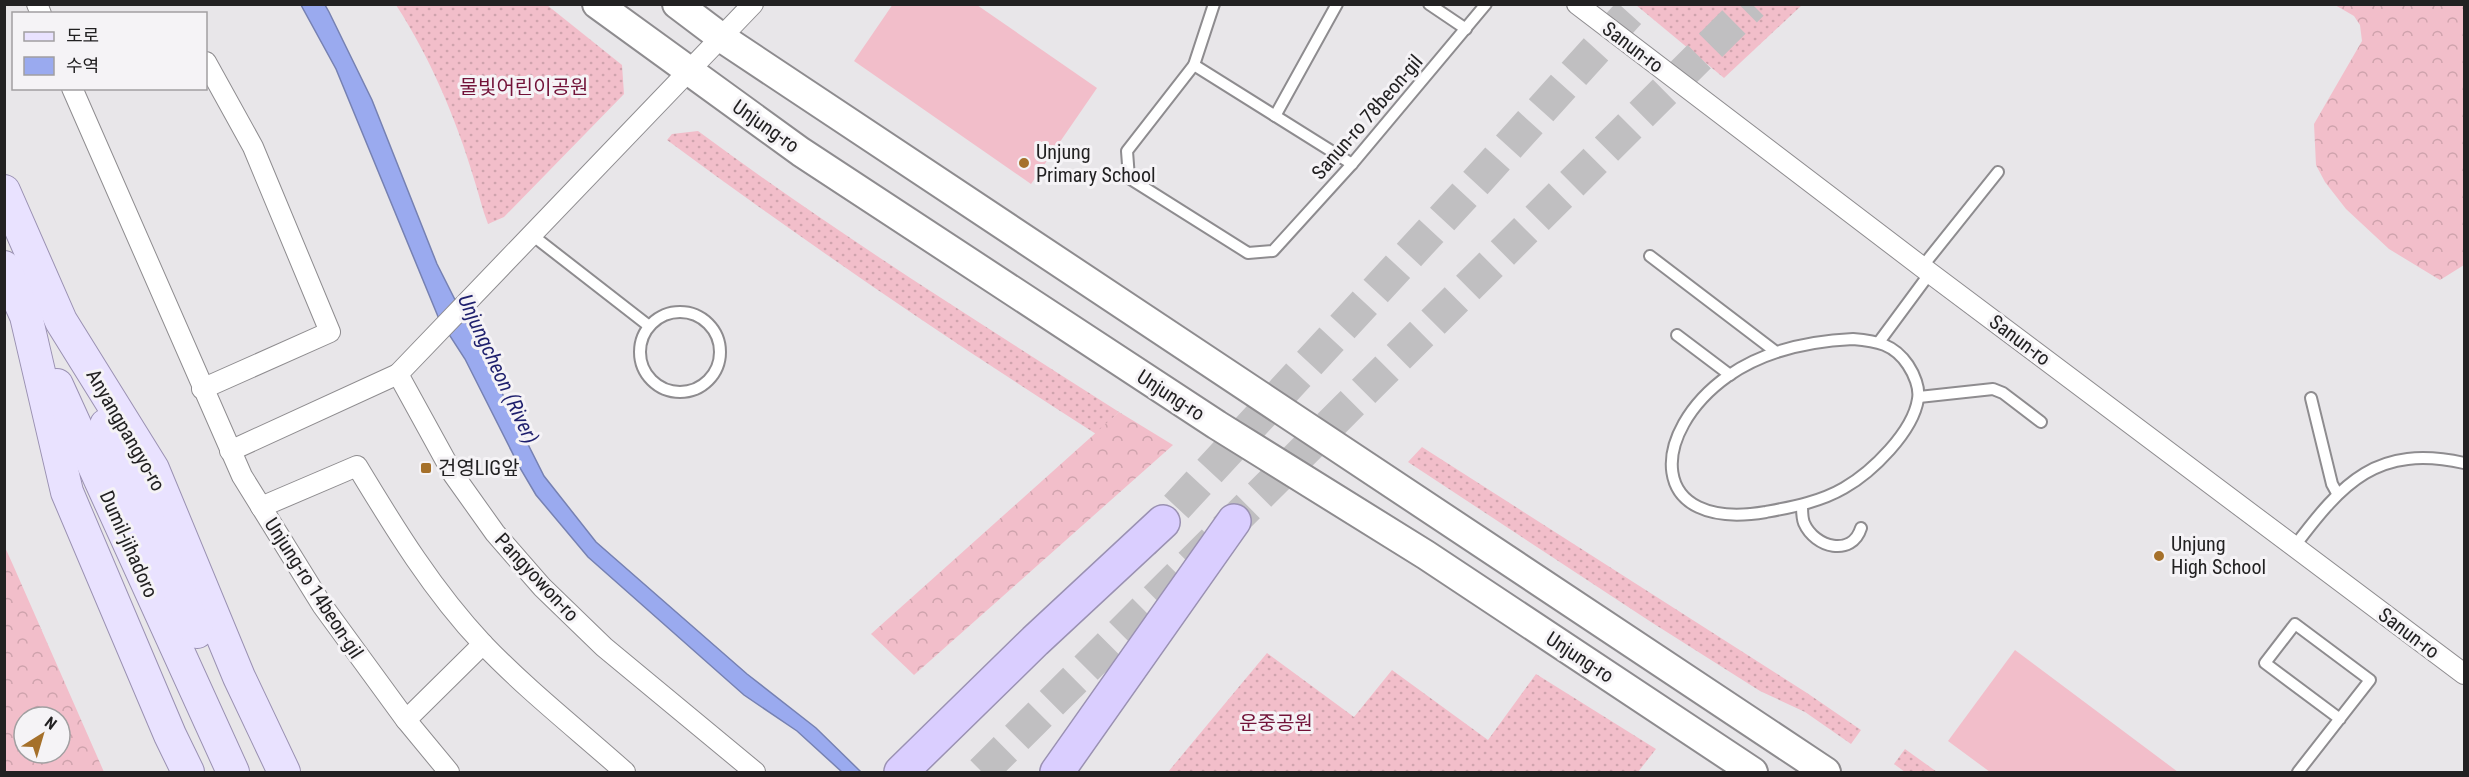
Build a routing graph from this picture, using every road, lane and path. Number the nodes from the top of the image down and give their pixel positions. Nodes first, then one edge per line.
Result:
1 (597, 4) edge
2 (677, 4) edge
3 (753, 4) edge
4 (1214, 4) edge
5 (1337, 4) edge
6 (1430, 4) edge
7 (1486, 4) edge
8 (1577, 4) edge
9 (1466, 29) junction
10 (722, 38) junction
11 (207, 64) edge
12 (1194, 65) junction
13 (690, 72) junction
14 (73, 90) edge
15 (1275, 116) junction
16 (1352, 164) junction
17 (1998, 172) dead end
18 (4, 191) edge
19 (532, 235) junction
20 (1650, 256) dead end
21 (4, 267) edge
22 (1926, 270) junction
23 (26, 316) junction
24 (60, 321) junction
25 (649, 326) junction
26 (1677, 335) dead end
27 (1879, 342) junction
28 (1776, 352) junction
29 (398, 374) junction
30 (1730, 375) junction
31 (202, 389) junction
32 (1918, 397) junction
33 (2311, 398) dead end
34 (2041, 422) dead end
35 (230, 451) junction
36 (2464, 463) edge
37 (2337, 493) junction
38 (1802, 505) junction
39 (261, 507) junction
40 (1234, 521) dead end
41 (1163, 522) tunnel mouth
42 (1861, 528) dead end
43 (2294, 546) junction
44 (483, 644) junction
45 (2464, 674) edge
46 (2340, 719) junction
47 (406, 720) junction
48 (743, 769) edge
49 (188, 772) edge
50 (233, 772) edge
51 (260, 772) edge
52 (284, 772) edge
53 (449, 772) edge
54 (625, 772) edge
55 (901, 772) edge
56 (1057, 772) edge
57 (1753, 772) edge
58 (1826, 772) edge
59 (2298, 772) edge

1 - 13 main road, Unjung-ro
2 - 10 main road, Unjung-ro
3 - 10 street
4 - 12 lane
5 - 15 lane
6 - 9 lane
7 - 9 lane, Sanun-ro 78beon-gil
8 - 22 street, Sanun-ro
9 - 16 lane, Sanun-ro 78beon-gil
10 - 13 street
10 - 58 main road, Unjung-ro
11 - 31 street
12 - 15 lane
12 - 16 lane, Sanun-ro 78beon-gil
13 - 19 street
13 - 57 main road, Unjung-ro
14 - 31 street, Unjung-ro 14beon-gil
15 - 16 lane
17 - 22 lane
18 - 24 main road, Anyangpangyo-ro
19 - 25 lane
19 - 29 street
20 - 28 lane
21 - 23 main road
22 - 27 lane
22 - 43 street, Sanun-ro
23 - 49 main road
23 - 50 main road, Dumil-jihadoro
24 - 51 main road, Dumil-jihadoro
24 - 52 main road, Anyangpangyo-ro
25 - 25 lane
26 - 30 lane
27 - 28 lane
27 - 32 lane
28 - 30 lane
29 - 35 street
29 - 48 street, Pangyowon-ro
30 - 38 lane
31 - 35 street, Unjung-ro 14beon-gil
32 - 34 lane
32 - 38 lane
33 - 37 lane
35 - 39 street, Unjung-ro 14beon-gil
36 - 37 lane
37 - 43 lane
38 - 42 lane
39 - 44 street
39 - 47 street, Unjung-ro 14beon-gil
40 - 56 highway
41 - 55 highway
43 - 45 street, Sanun-ro
44 - 47 street
44 - 54 street
46 - 46 lane
46 - 59 lane
47 - 53 street, Unjung-ro 14beon-gil

